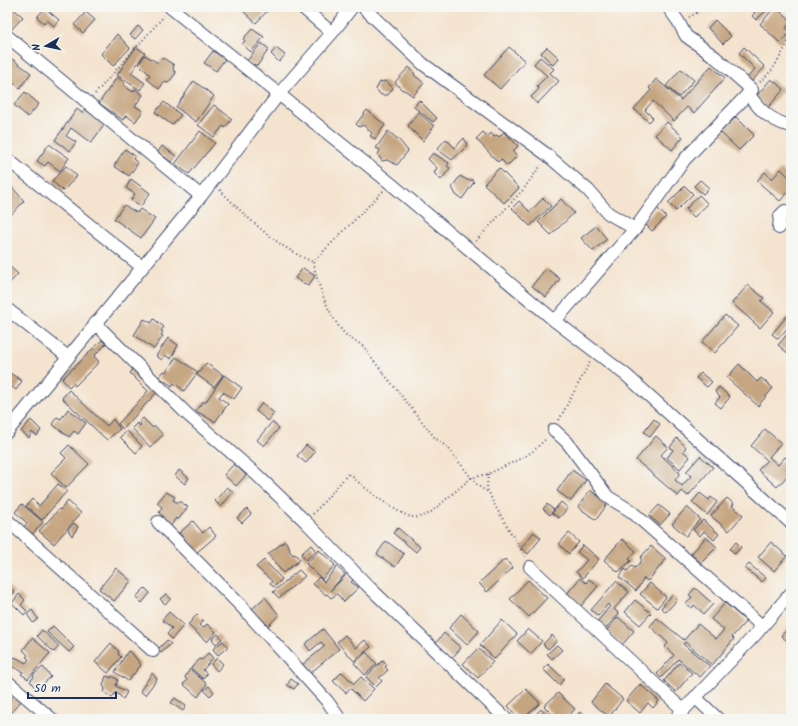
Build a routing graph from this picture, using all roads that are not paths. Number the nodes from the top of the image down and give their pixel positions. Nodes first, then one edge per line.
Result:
1 (302, 7) edge
2 (352, 7) edge
3 (362, 7) edge
4 (668, 7) edge
5 (171, 8) edge
6 (332, 33) junction
7 (7, 36) edge
8 (750, 91) junction
9 (278, 95) junction
10 (791, 126) edge
11 (7, 159) edge
12 (201, 196) junction
13 (791, 213) edge
14 (779, 228) dead end
15 (635, 230) junction
16 (142, 267) junction
17 (7, 308) edge
18 (555, 321) junction
19 (95, 323) junction
20 (68, 357) junction
21 (554, 430) road end
22 (7, 432) edge
23 (7, 520) edge
24 (158, 522) dead end
25 (791, 523) edge
26 (530, 567) road end
27 (791, 593) edge
28 (762, 626) junction
29 (153, 651) dead end
30 (7, 680) edge
31 (695, 697) junction
32 (679, 714) edge
33 (52, 719) edge
34 (340, 719) edge
35 (506, 719) edge
36 (718, 719) edge

1 - 6 street
2 - 6 street
3 - 15 street
4 - 8 street
5 - 9 street
6 - 9 street
7 - 12 street
8 - 10 street
8 - 15 street
9 - 12 street
9 - 18 street
11 - 16 street
12 - 16 street
13 - 14 street
15 - 18 street
16 - 19 street
17 - 20 street
18 - 25 street
19 - 20 street
19 - 35 street
20 - 22 street
21 - 28 street
23 - 29 street
24 - 34 street
26 - 32 street
27 - 28 street
28 - 31 street
30 - 33 street
31 - 32 street
31 - 36 street

